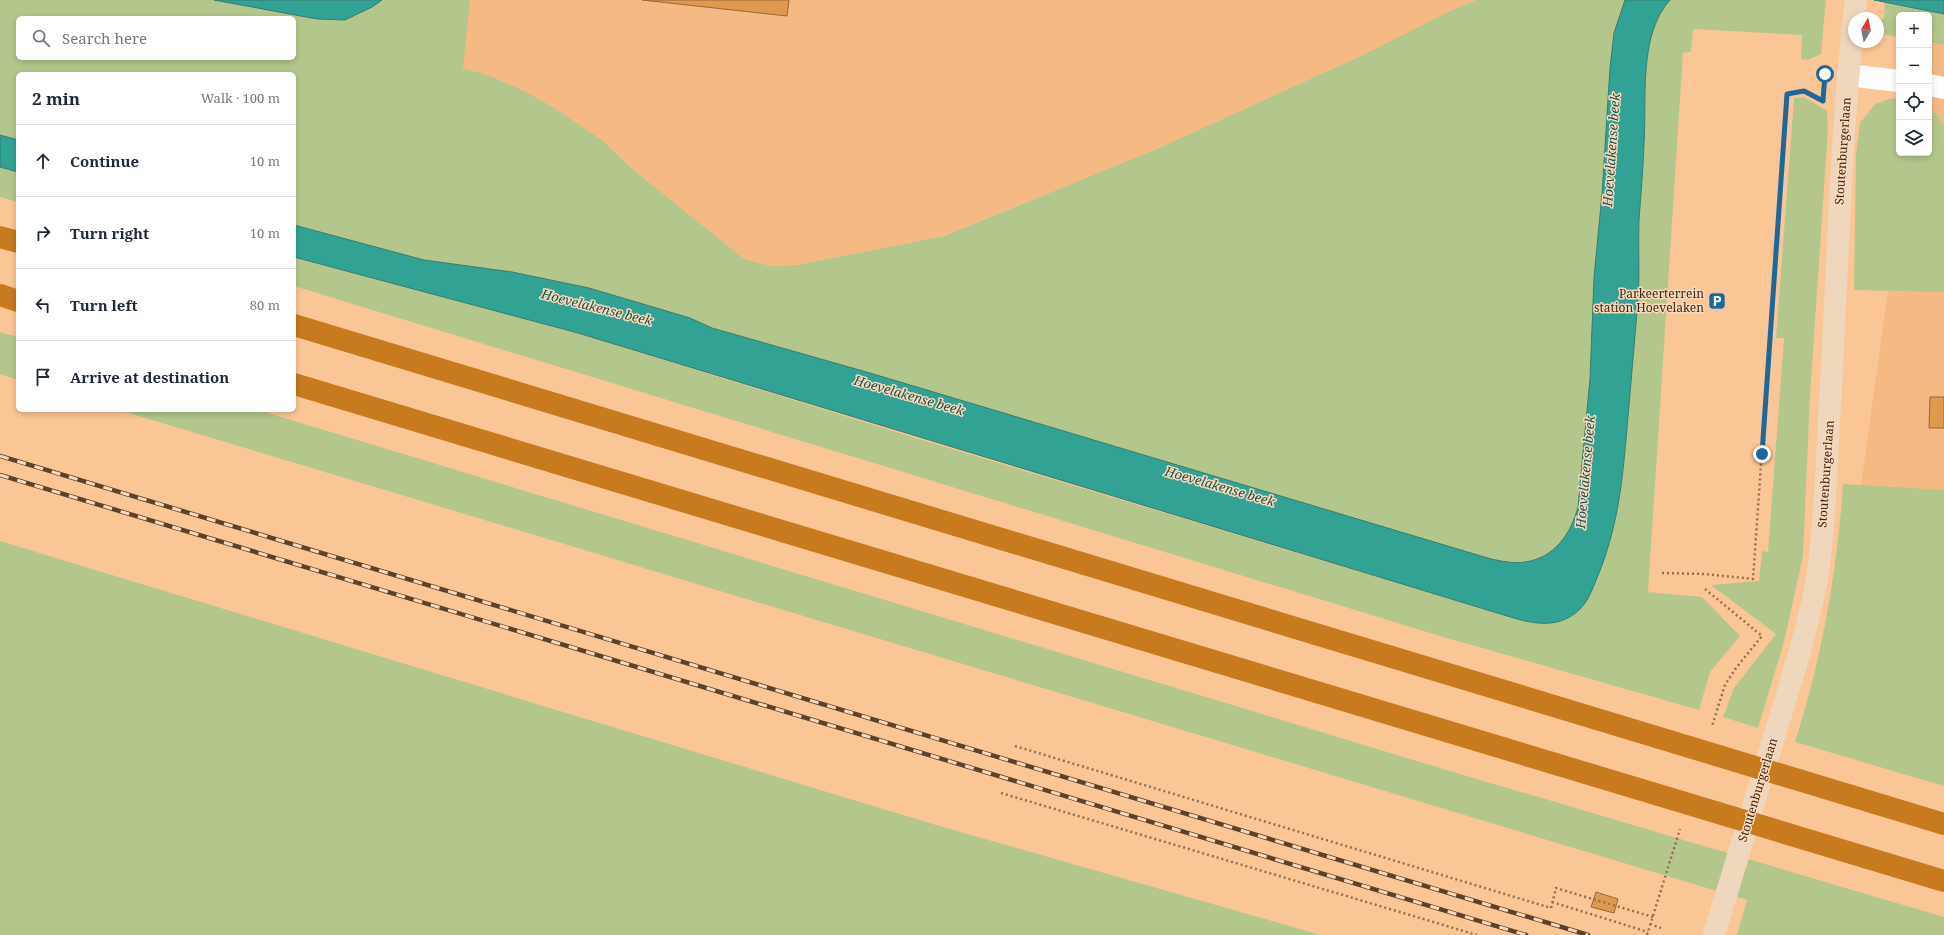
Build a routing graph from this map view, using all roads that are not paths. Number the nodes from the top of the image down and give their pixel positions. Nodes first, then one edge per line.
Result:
1 (1855, 8) edge
2 (1848, 75) junction
3 (1896, 81) edge
4 (1932, 86) edge
5 (1944, 88) edge
6 (0, 236) edge
7 (16, 241) edge
8 (0, 295) edge
9 (16, 299) edge
10 (296, 326) edge
11 (296, 385) edge
12 (1944, 824) edge
13 (1944, 881) edge
14 (1714, 935) edge

1 - 2 street, Stoutenburgerlaan
2 - 3 street
2 - 14 street, Stoutenburgerlaan
4 - 5 street
6 - 7 highway
8 - 9 highway
10 - 12 highway
11 - 13 highway

